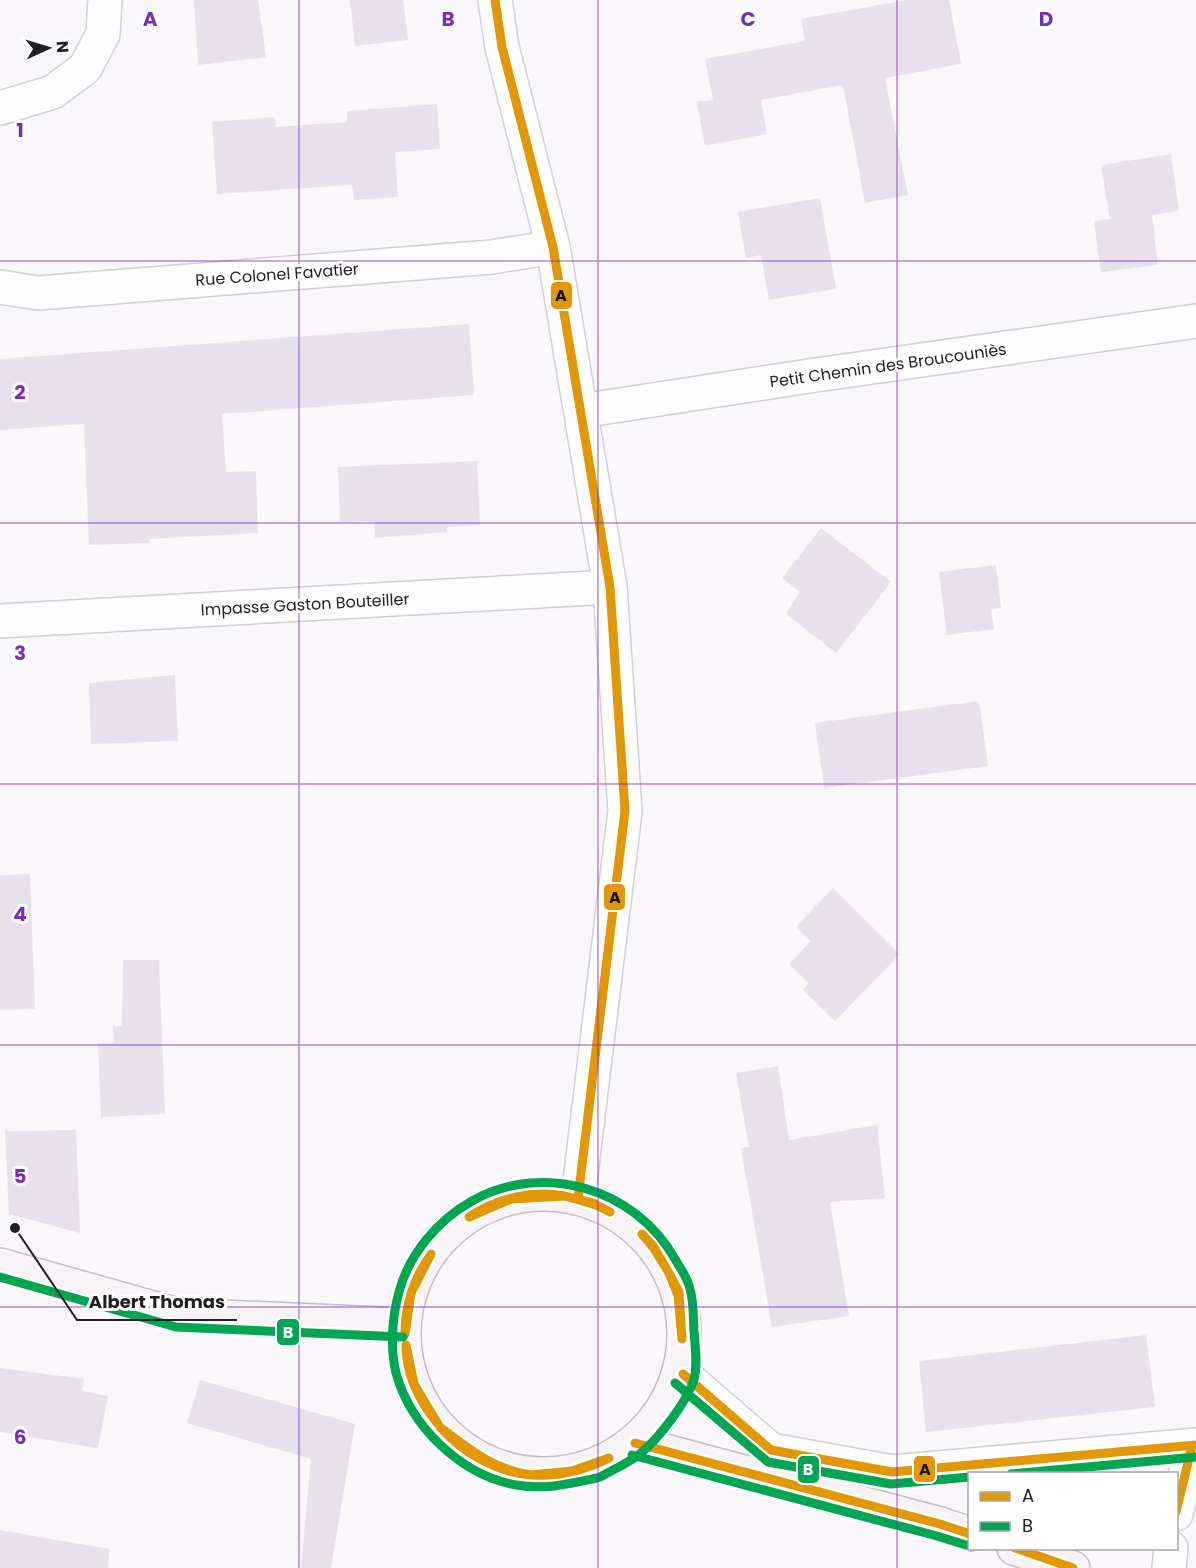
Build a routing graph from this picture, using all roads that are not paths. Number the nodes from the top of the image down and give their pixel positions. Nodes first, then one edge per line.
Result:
1 (105, 0) edge
2 (495, 0) edge
3 (0, 108) edge
4 (553, 247) junction
5 (0, 286) edge
6 (1196, 321) edge
7 (580, 411) junction
8 (610, 587) junction
9 (0, 621) edge
10 (578, 1198) junction
11 (0, 1265) edge
12 (404, 1325) junction
13 (683, 1374) junction
14 (635, 1443) junction
15 (1194, 1445) edge
16 (1178, 1506) edge
17 (968, 1533) edge
18 (1020, 1550) edge
19 (1171, 1550) edge
20 (1073, 1568) edge
21 (1169, 1568) edge

1 - 3 street
2 - 4 street
4 - 5 street, Rue Colonel Favatier
4 - 7 street
6 - 7 street, Petit Chemin des Broucouniès
7 - 8 street
8 - 9 street, Impasse Gaston Bouteiller
8 - 10 street
10 - 12 main road
10 - 13 main road
11 - 12 main road
12 - 14 main road
13 - 14 main road
13 - 15 street
14 - 17 main road
15 - 16 street
18 - 20 main road
19 - 21 street

